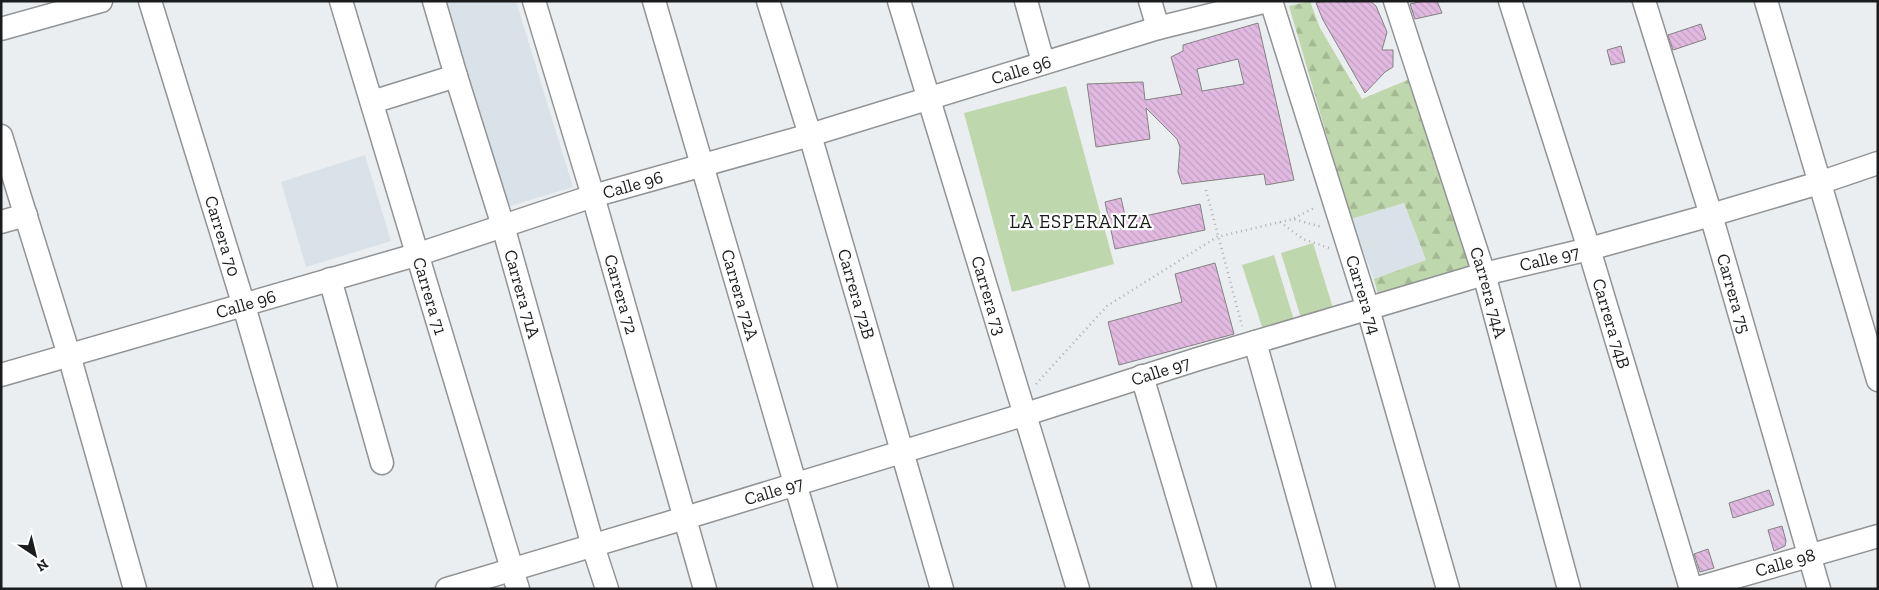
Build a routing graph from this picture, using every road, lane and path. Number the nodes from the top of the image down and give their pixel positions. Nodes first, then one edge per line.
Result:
1 (101, 1) edge
2 (150, 1) edge
3 (342, 1) edge
4 (434, 1) edge
5 (534, 1) edge
6 (654, 1) edge
7 (768, 1) edge
8 (899, 1) edge
9 (1026, 1) edge
10 (1150, 1) edge
11 (1269, 1) edge
12 (1395, 1) edge
13 (1510, 1) edge
14 (1644, 1) edge
15 (1766, 1) edge
16 (1158, 28) junction
17 (1, 29) edge
18 (1043, 62) junction
19 (456, 76) junction
20 (928, 98) junction
21 (372, 102) junction
22 (810, 135) junction
23 (1, 136) edge
24 (1878, 163) edge
25 (702, 164) junction
26 (1818, 183) junction
27 (1206, 190) dead end
28 (593, 196) junction
29 (1334, 198) junction
30 (26, 215) junction
31 (1711, 215) junction
32 (1293, 219) junction
33 (1, 222) edge
34 (1280, 222) junction
35 (503, 226) junction
36 (1217, 237) junction
37 (1346, 241) junction
38 (1589, 249) junction
39 (419, 254) junction
40 (1484, 274) junction
41 (330, 279) junction
42 (244, 306) junction
43 (1368, 309) junction
44 (1251, 344) junction
45 (69, 355) junction
46 (1, 375) edge
47 (1142, 376) junction
48 (1878, 380) edge
49 (1022, 410) junction
50 (901, 452) junction
51 (382, 463) dead end
52 (795, 484) junction
53 (685, 518) junction
54 (1878, 536) edge
55 (593, 546) junction
56 (1809, 555) junction
57 (516, 580) edge
58 (135, 589) edge
59 (326, 589) edge
60 (447, 589) edge
61 (607, 589) edge
62 (705, 589) edge
63 (826, 589) edge
64 (942, 589) edge
65 (1078, 589) edge
66 (1205, 589) edge
67 (1324, 589) edge
68 (1448, 589) edge
69 (1569, 589) edge
70 (1692, 589) edge
71 (1819, 589) edge

1 - 17 street
2 - 42 street, Carrera 70
3 - 21 street, Carrera 71
4 - 19 street, Carrera 71A
5 - 28 street, Carrera 72
6 - 25 street, Carrera 72A
7 - 22 street, Carrera 72B
8 - 20 street, Carrera 73
9 - 18 street
10 - 16 street
11 - 16 street, Calle 96
11 - 29 street, Carrera 74
12 - 40 street, Carrera 74A
13 - 38 street, Carrera 74B
14 - 31 street, Carrera 75
15 - 26 street
16 - 18 street, Calle 96
18 - 20 street, Calle 96
19 - 21 street
19 - 35 street, Carrera 71A
20 - 22 street, Calle 96
20 - 49 street, Carrera 73
21 - 39 street, Carrera 71
22 - 25 street, Calle 96
22 - 50 street, Carrera 72B
23 - 30 street
24 - 26 street, Calle 97
25 - 28 street, Calle 96
25 - 52 street, Carrera 72A
26 - 31 street, Calle 97
26 - 48 street
27 - 36 path
28 - 35 street, Calle 96
28 - 53 street, Carrera 72
29 - 32 path
29 - 37 street, Carrera 74
30 - 33 street
30 - 45 street
31 - 38 street, Calle 97
31 - 56 street, Carrera 75
32 - 34 path
32 - 37 path
34 - 36 path
34 - 37 path
35 - 39 street, Calle 96
35 - 55 street, Carrera 71A
36 - 44 path
36 - 49 path
37 - 43 street, Carrera 74
38 - 40 street, Calle 97
38 - 70 street, Carrera 74B
39 - 41 street, Calle 96
39 - 57 street, Carrera 71
40 - 43 street, Calle 97
40 - 69 street, Carrera 74A
41 - 42 street, Calle 96
41 - 51 street
42 - 45 street, Calle 96
42 - 59 street, Carrera 70
43 - 44 street, Calle 97
43 - 68 street, Carrera 74
44 - 47 street, Calle 97
44 - 67 street
45 - 46 street, Calle 96
45 - 58 street
47 - 49 street, Calle 97
47 - 66 street
49 - 50 street, Calle 97
49 - 65 street, Carrera 73
50 - 52 street, Calle 97
50 - 64 street, Carrera 72B
52 - 53 street, Calle 97
52 - 63 street, Carrera 72A
53 - 55 street, Calle 97
53 - 62 street, Carrera 72
54 - 56 street, Calle 98
55 - 57 street, Calle 97
55 - 61 street, Carrera 71A
56 - 70 street, Calle 98
56 - 71 street, Carrera 75
57 - 60 street, Calle 97

